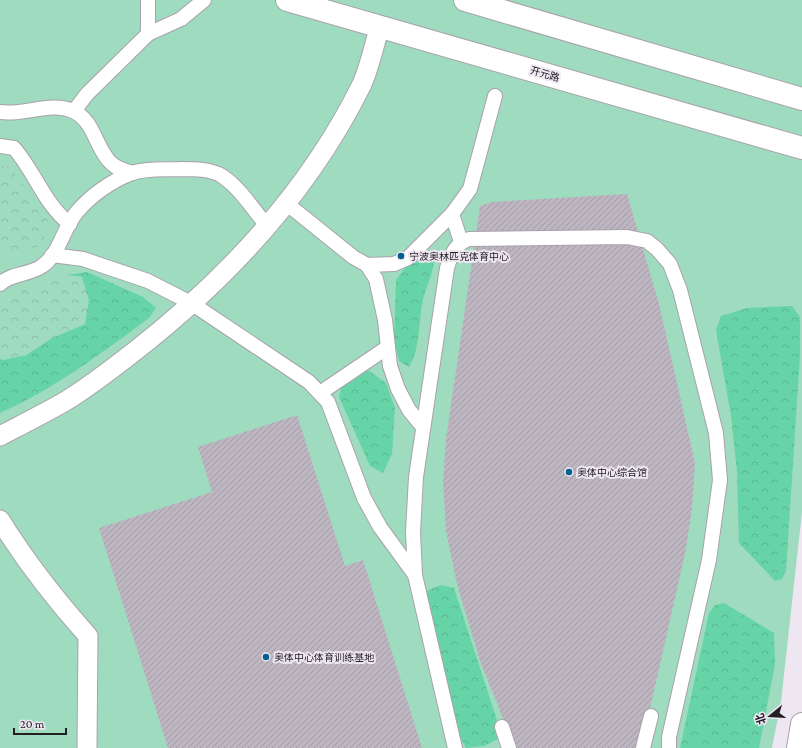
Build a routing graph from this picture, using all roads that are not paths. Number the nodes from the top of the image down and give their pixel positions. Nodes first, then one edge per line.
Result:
1 (148, 0) edge
2 (204, 0) edge
3 (287, 0) edge
4 (472, 1) edge
5 (380, 26) junction
6 (148, 34) junction
7 (495, 96) dead end
8 (802, 99) edge
9 (74, 111) junction
10 (0, 112) edge
11 (0, 146) edge
12 (802, 148) edge
13 (133, 173) junction
14 (286, 203) junction
15 (452, 214) junction
16 (70, 224) junction
17 (266, 226) junction
18 (461, 242) junction
19 (52, 255) junction
20 (367, 265) junction
21 (0, 284) edge
22 (191, 303) junction
23 (388, 347) junction
24 (320, 393) junction
25 (424, 427) junction
26 (0, 436) edge
27 (0, 520) edge
28 (415, 575) junction
29 (651, 716) dead end
30 (802, 724) edge
31 (502, 727) dead end
32 (87, 748) edge
33 (456, 748) edge
34 (509, 748) edge
35 (643, 748) edge
36 (669, 748) edge
37 (798, 748) edge

1 - 6 street
2 - 6 street
3 - 5 main road, 开元路
4 - 8 main road
5 - 12 main road, 开元路
5 - 14 street
6 - 9 street
7 - 15 street
9 - 10 street
9 - 13 street
11 - 16 street
13 - 16 street
13 - 17 street
14 - 17 street
14 - 20 street
15 - 18 street
15 - 20 street
16 - 19 street
17 - 22 street
18 - 25 street
18 - 36 street
19 - 21 street
19 - 22 street
20 - 23 street
22 - 24 street
22 - 26 street
23 - 24 street
23 - 25 street
24 - 28 street
25 - 28 street
27 - 32 street
28 - 33 street
29 - 35 street
30 - 37 main road
31 - 34 street

